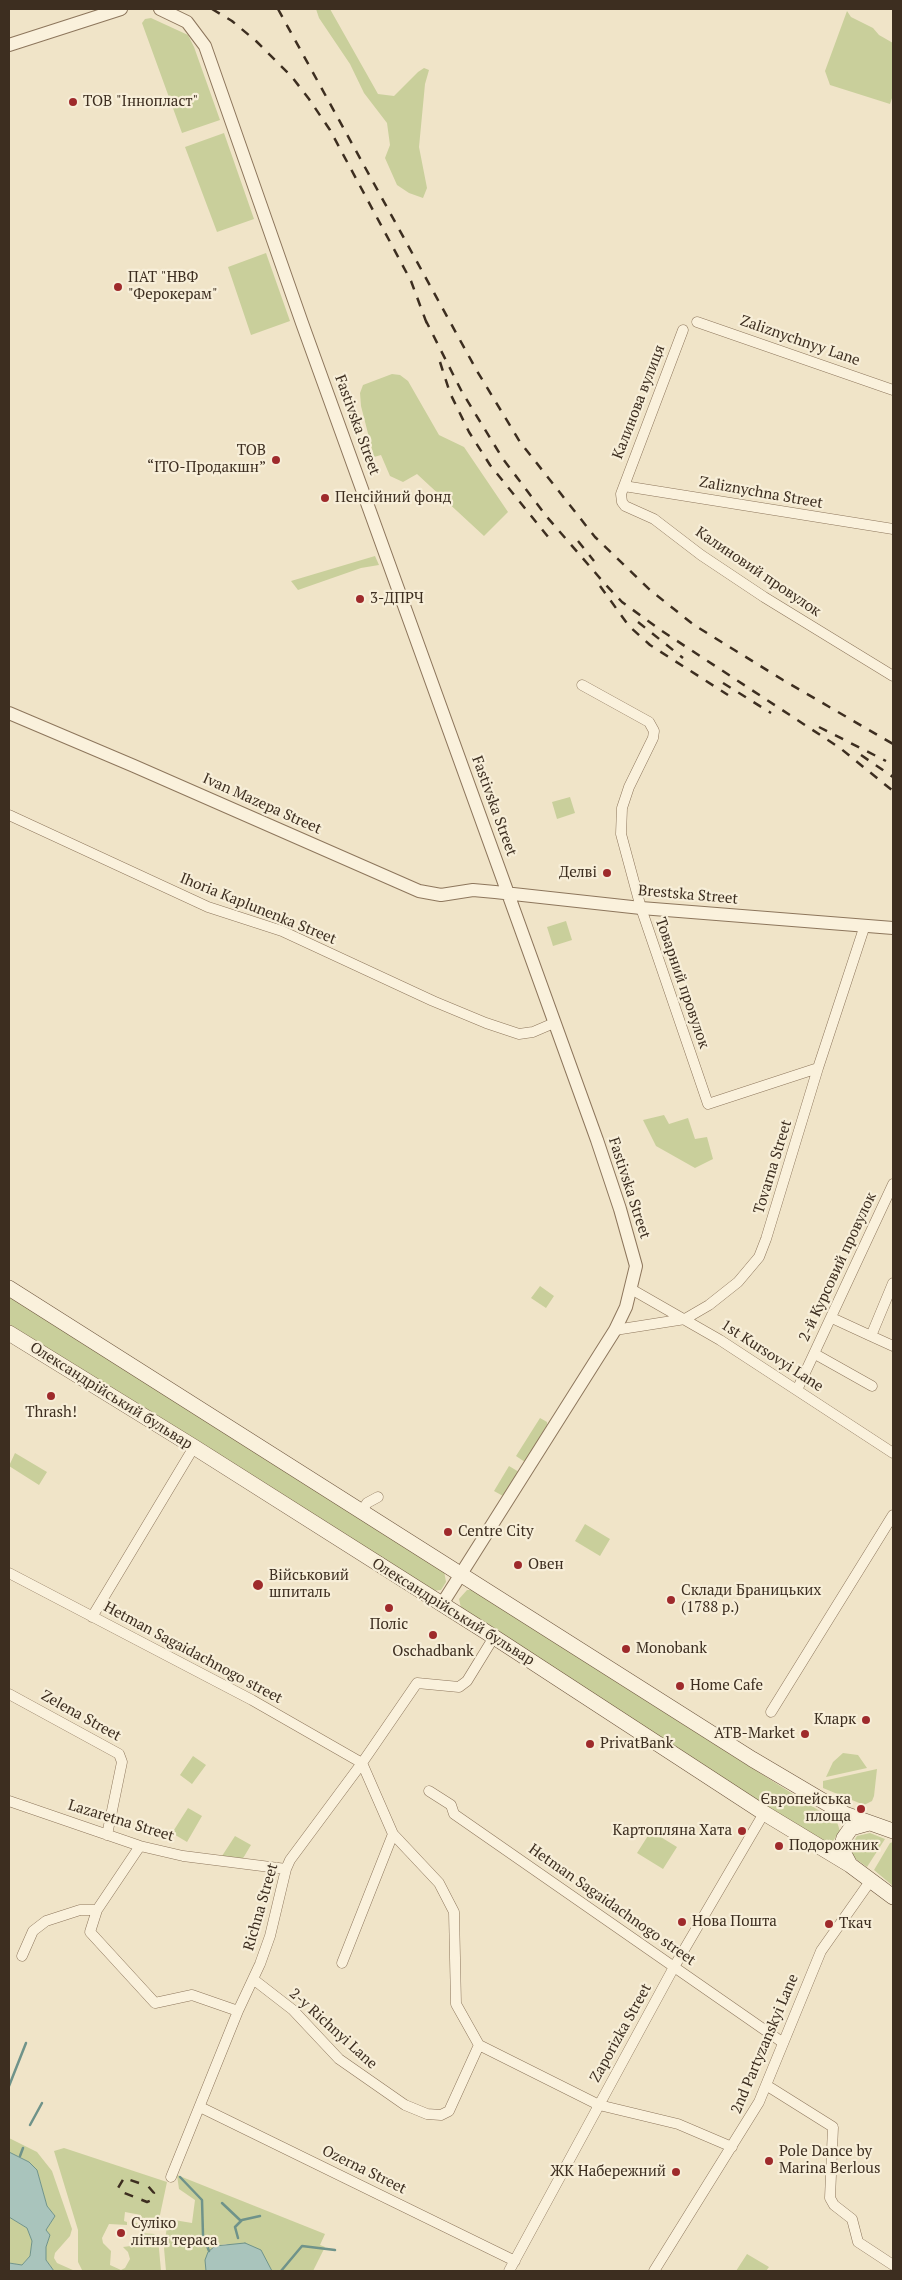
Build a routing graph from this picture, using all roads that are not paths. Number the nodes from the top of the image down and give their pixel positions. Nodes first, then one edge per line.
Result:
1 (120, 9) edge
2 (160, 9) edge
3 (9, 45) edge
4 (697, 322) dead end
5 (683, 330) dead end
6 (893, 390) edge
7 (624, 486) junction
8 (893, 529) edge
9 (893, 676) edge
10 (582, 685) dead end
11 (9, 713) edge
12 (9, 815) edge
13 (508, 893) junction
14 (641, 908) junction
15 (865, 925) junction
16 (893, 928) edge
17 (554, 1023) junction
18 (818, 1068) junction
19 (893, 1184) edge
20 (893, 1283) edge
21 (9, 1288) edge
22 (631, 1289) junction
23 (832, 1318) junction
24 (685, 1319) junction
25 (615, 1330) junction
26 (9, 1333) edge
27 (871, 1336) junction
28 (893, 1346) edge
29 (814, 1354) junction
30 (872, 1386) dead end
31 (797, 1390) junction
32 (194, 1447) junction
33 (893, 1453) edge
34 (378, 1497) dead end
35 (361, 1512) junction
36 (893, 1515) edge
37 (9, 1573) edge
38 (459, 1574) junction
39 (442, 1604) junction
40 (92, 1617) junction
41 (494, 1637) junction
42 (9, 1694) edge
43 (772, 1712) dead end
44 (362, 1763) junction
45 (428, 1791) dead end
46 (9, 1801) edge
47 (764, 1813) junction
48 (869, 1823) junction
49 (893, 1830) edge
50 (393, 1834) junction
51 (107, 1835) junction
52 (140, 1846) junction
53 (850, 1865) junction
54 (286, 1869) junction
55 (871, 1880) junction
56 (893, 1897) edge
57 (97, 1910) junction
58 (22, 1956) dead end
59 (342, 1962) dead end
60 (674, 1967) junction
61 (254, 1979) junction
62 (238, 2010) junction
63 (782, 2042) junction
64 (479, 2045) junction
65 (766, 2085) junction
66 (599, 2105) junction
67 (200, 2107) junction
68 (732, 2147) junction
69 (171, 2177) dead end
70 (515, 2261) junction
71 (893, 2265) edge
72 (509, 2271) edge
73 (654, 2271) edge

1 - 3 street
2 - 13 street, Fastivska Street
4 - 6 street, Zaliznychnyy Lane
5 - 7 street, Калинова вулиця
7 - 8 street, Zaliznychna Street
7 - 9 street, Калиновий провулок
10 - 14 street, Товарний провулок
11 - 13 street, Ivan Mazepa Street
12 - 17 street, Ihoria Kaplunenka Street
13 - 14 street, Brestska Street
13 - 17 street, Fastivska Street
14 - 15 street, Brestska Street
14 - 18 street, Товарний провулок
15 - 16 street, Brestska Street
15 - 18 street, Tovarna Street
17 - 22 street, Fastivska Street
18 - 24 street, Tovarna Street
19 - 23 street, 2-й Курсовий провулок
20 - 27 street
21 - 35 main road
22 - 24 street, 1st Kursovyi Lane
22 - 25 street, Fastivska Street
23 - 27 street
23 - 29 street, 2-й Курсовий провулок
24 - 25 street, Tovarna Street
24 - 31 street, 1st Kursovyi Lane
25 - 38 street, Fastivska Street
26 - 32 main road, Олександрійський бульвар
27 - 28 street
29 - 30 street
29 - 31 street, 2-й Курсовий провулок
31 - 33 street, 1st Kursovyi Lane
32 - 39 main road, Олександрійський бульвар
32 - 40 street
34 - 35 street
35 - 38 main road
36 - 43 street
37 - 40 street, Hetman Sagaidachnogo street
38 - 39 street, Fastivska Street
38 - 48 main road
39 - 41 main road, Олександрійський бульвар
40 - 44 street, Hetman Sagaidachnogo street
41 - 44 street, Richna Street
41 - 47 main road, Олександрійський бульвар
42 - 51 street, Zelena Street
44 - 50 street
44 - 54 street, Richna Street
45 - 60 street, Hetman Sagaidachnogo street
46 - 51 street, Lazaretna Street
47 - 53 main road, Олександрійський бульвар
47 - 60 street, Zaporizka Street
48 - 49 main road
48 - 53 main road
50 - 59 street
50 - 64 street
51 - 52 street, Lazaretna Street
52 - 54 street, Lazaretna Street
52 - 57 street
53 - 55 main road, Олександрійський бульвар
54 - 61 street, Richna Street
55 - 56 main road, Олександрійський бульвар
55 - 63 street, 2nd Partyzanskyi Lane
57 - 58 street
57 - 62 street
60 - 63 street, Hetman Sagaidachnogo street
60 - 66 street, Zaporizka Street
61 - 62 street, Richna Street
61 - 64 street, 2-y Richnyi Lane
62 - 67 street, Richna Street
63 - 65 street, 2nd Partyzanskyi Lane
64 - 66 street
65 - 68 street, 2nd Partyzanskyi Lane
65 - 71 street
66 - 68 street
66 - 70 street, Zaporizka Street
67 - 69 street, Richna Street
67 - 70 street, Ozerna Street
68 - 73 street, 2nd Partyzanskyi Lane
70 - 72 street, Zaporizka Street

